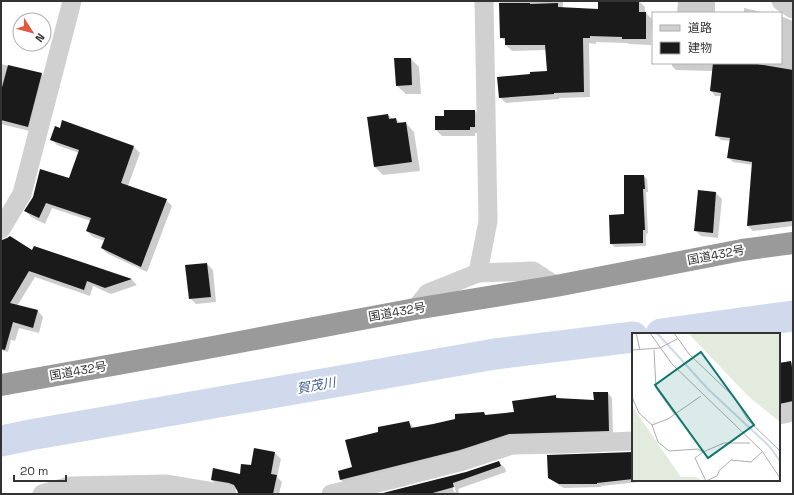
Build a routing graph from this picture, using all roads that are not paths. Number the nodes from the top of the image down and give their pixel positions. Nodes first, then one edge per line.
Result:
1 (72, 1) edge
2 (484, 1) edge
3 (781, 1) edge
4 (793, 9) edge
5 (1, 229) edge
6 (793, 243) edge
7 (478, 273) junction
8 (556, 286) junction
9 (415, 309) junction
10 (1, 385) edge
11 (793, 412) edge
12 (780, 415) edge
13 (632, 441) edge
14 (42, 494) edge
15 (227, 494) edge
16 (331, 494) edge

1 - 5 street
2 - 7 street
3 - 4 street
6 - 8 highway, 国道432号
7 - 8 street
7 - 9 street
8 - 9 highway, 国道432号
9 - 10 highway, 国道432号
11 - 12 street
13 - 16 street
14 - 15 street

